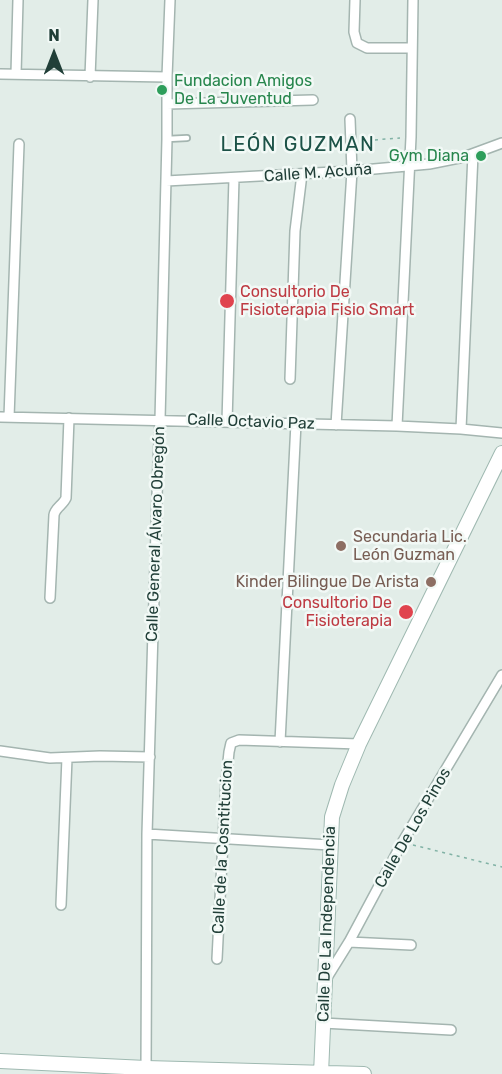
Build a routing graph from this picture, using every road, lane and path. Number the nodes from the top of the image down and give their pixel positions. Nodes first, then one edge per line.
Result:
1 (18, 0) edge
2 (93, 0) edge
3 (170, 0) edge
4 (355, 0) edge
5 (413, 0) edge
6 (412, 48) junction
7 (0, 74) edge
8 (16, 74) junction
9 (90, 77) junction
10 (167, 78) junction
11 (314, 100) dead end
12 (167, 104) junction
13 (350, 119) dead end
14 (411, 137) junction
15 (187, 138) dead end
16 (167, 139) junction
17 (350, 141) junction
18 (502, 143) edge
19 (19, 144) dead end
20 (473, 154) junction
21 (409, 165) junction
22 (352, 171) junction
23 (302, 174) junction
24 (234, 178) junction
25 (166, 181) junction
26 (290, 379) dead end
27 (4, 417) edge
28 (69, 418) junction
29 (160, 420) junction
30 (227, 422) junction
31 (296, 423) junction
32 (336, 425) junction
33 (397, 426) junction
34 (462, 429) junction
35 (502, 433) edge
36 (502, 453) edge
37 (50, 598) dead end
38 (502, 675) edge
39 (280, 742) junction
40 (359, 744) junction
41 (0, 751) edge
42 (150, 757) junction
43 (67, 758) junction
44 (147, 834) junction
45 (224, 837) junction
46 (403, 841) junction
47 (330, 845) junction
48 (502, 867) edge
49 (62, 905) dead end
50 (349, 942) junction
51 (411, 945) dead end
52 (217, 959) dead end
53 (325, 982) junction
54 (323, 1023) junction
55 (451, 1030) dead end
56 (0, 1061) edge
57 (57, 1069) edge
58 (146, 1071) edge
59 (321, 1073) edge
60 (364, 1074) edge

1 - 8 street
2 - 9 street
3 - 10 street, Calle General Álvaro Obregón
4 - 6 street
5 - 6 street
6 - 14 street
7 - 8 street
8 - 9 street
9 - 10 street
10 - 12 street, Calle General Álvaro Obregón
11 - 12 street
12 - 16 street, Calle General Álvaro Obregón
13 - 17 street
14 - 17 path
14 - 21 street
15 - 16 lane
16 - 25 street, Calle General Álvaro Obregón
17 - 22 street
18 - 20 street, Calle M. Acuña
19 - 27 street
20 - 21 street, Calle M. Acuña
20 - 34 street
21 - 22 street, Calle M. Acuña
21 - 33 street
22 - 23 street, Calle M. Acuña
22 - 32 street
23 - 24 street, Calle M. Acuña
23 - 26 street
24 - 25 street, Calle M. Acuña
24 - 30 street
25 - 29 street, Calle General Álvaro Obregón
27 - 28 street, Calle Octavio Paz
28 - 29 street, Calle Octavio Paz
28 - 37 street
29 - 30 street, Calle Octavio Paz
29 - 42 street, Calle General Álvaro Obregón
30 - 31 street, Calle Octavio Paz
31 - 32 street, Calle Octavio Paz
31 - 39 street
32 - 33 street, Calle Octavio Paz
33 - 34 street, Calle Octavio Paz
34 - 35 street, Calle Octavio Paz
36 - 40 street, Calle De La Independencia
38 - 46 street, Calle De Los Pinos
39 - 40 street
39 - 45 street, Calle de la Cosntitucion
40 - 47 street, Calle De La Independencia
41 - 43 street
42 - 43 street
42 - 44 street, Calle General Álvaro Obregón
43 - 49 street
44 - 45 street
44 - 58 street, Calle General Álvaro Obregón
45 - 47 street
45 - 52 street, Calle de la Cosntitucion
46 - 48 path
46 - 50 street, Calle De Los Pinos
47 - 53 street, Calle De La Independencia
50 - 51 street
50 - 53 street, Calle De Los Pinos
53 - 54 street, Calle De La Independencia
54 - 55 street
54 - 59 street, Calle De La Independencia
56 - 57 street
57 - 58 street
58 - 59 street
59 - 60 street

